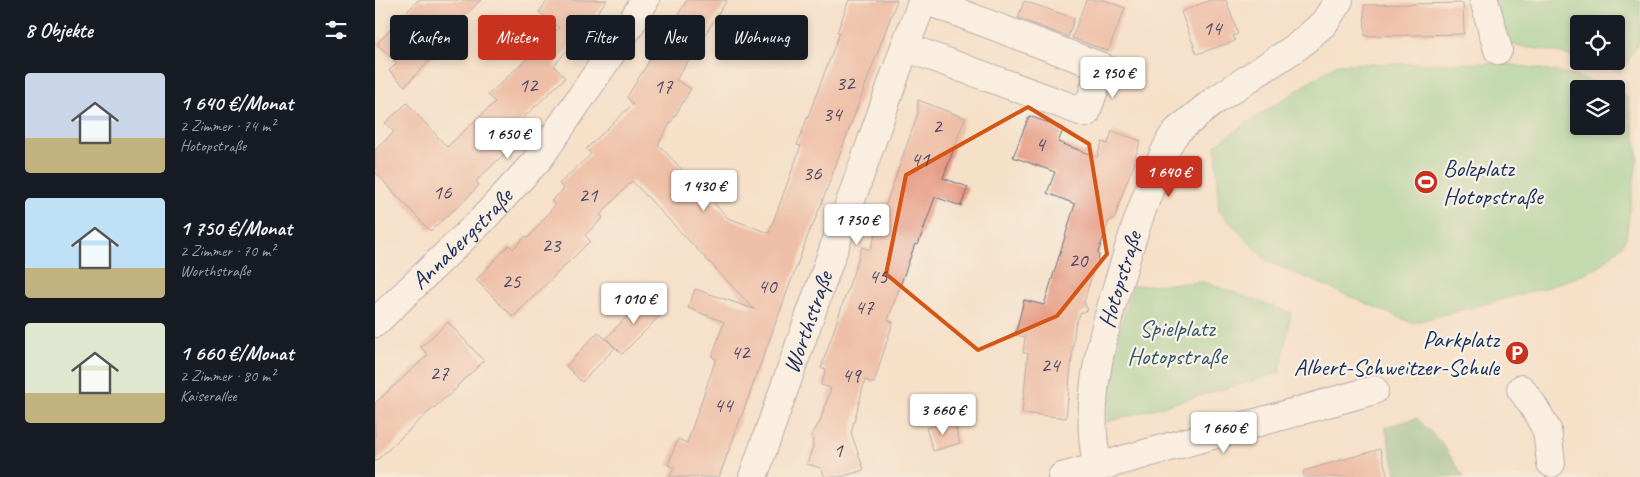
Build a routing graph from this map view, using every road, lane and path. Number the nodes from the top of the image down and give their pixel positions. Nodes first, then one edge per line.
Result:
1 (645, 0) edge
2 (924, 0) edge
3 (1339, 0) edge
4 (1484, 0) edge
5 (905, 47) junction
6 (1498, 50) dead end
7 (375, 323) edge
8 (1521, 389) dead end
9 (1374, 390) dead end
10 (1551, 463) dead end
11 (1098, 467) junction
12 (753, 477) edge
13 (1062, 477) edge

1 - 7 street, Annabergstraße
2 - 5 street, Worthstraße
2 - 5 street
3 - 11 street, Hotopstraße
4 - 6 street
5 - 12 street, Worthstraße
8 - 10 street
9 - 11 street
11 - 13 street

